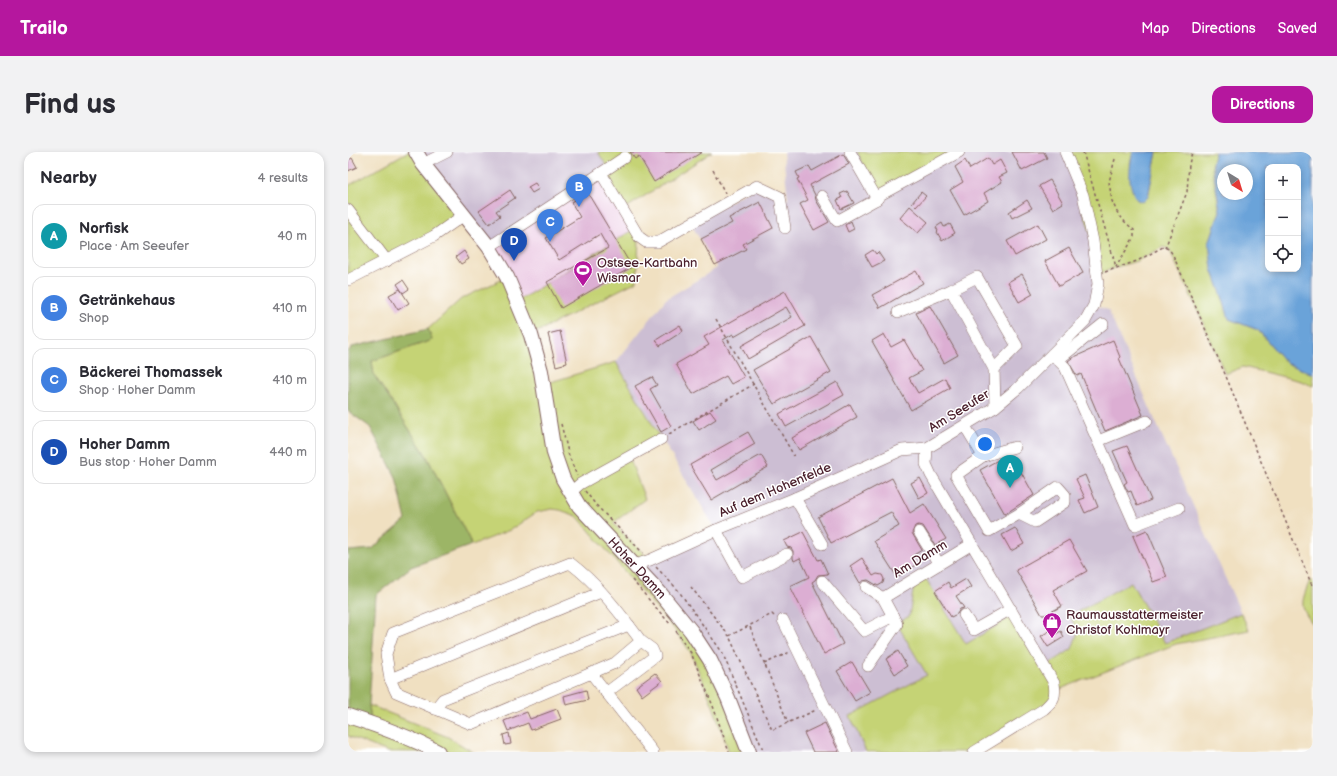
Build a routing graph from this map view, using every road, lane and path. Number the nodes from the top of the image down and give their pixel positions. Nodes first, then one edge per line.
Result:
1 (416, 152) edge
2 (447, 152) edge
3 (850, 152) edge
4 (959, 152) edge
5 (1065, 152) edge
6 (1083, 152) edge
7 (1192, 152) edge
8 (625, 157) dead end
9 (1115, 159) dead end
10 (423, 164) junction
11 (713, 170) dead end
12 (601, 173) junction
13 (822, 196) dead end
14 (877, 199) junction
15 (730, 202) junction
16 (348, 210) edge
17 (464, 215) junction
18 (785, 228) dead end
19 (489, 247) junction
20 (1165, 248) junction
21 (387, 261) junction
22 (1116, 267) junction
23 (348, 280) edge
24 (951, 290) junction
25 (898, 312) dead end
26 (716, 319) dead end
27 (1103, 324) dead end
28 (1055, 357) junction
29 (994, 368) junction
30 (754, 384) junction
31 (995, 407) junction
32 (1147, 421) dead end
33 (965, 426) junction
34 (661, 438) joint
35 (1098, 441) junction
36 (1015, 447) dead end
37 (927, 448) junction
38 (794, 456) dead end
39 (983, 456) junction
40 (571, 492) junction
41 (795, 498) junction
42 (1179, 508) dead end
43 (1019, 514) dead end
44 (716, 530) junction
45 (919, 532) dead end
46 (822, 544) dead end
47 (972, 544) junction
48 (787, 554) dead end
49 (939, 564) junction
50 (635, 565) junction
51 (822, 581) dead end
52 (690, 587) dead end
53 (866, 587) dead end
54 (1313, 588) edge
55 (601, 592) junction
56 (883, 598) junction
57 (1011, 609) junction
58 (964, 615) dead end
59 (893, 616) junction
60 (783, 620) joint
61 (629, 625) junction
62 (749, 626) junction
63 (729, 636) junction
64 (641, 641) junction
65 (797, 649) junction
66 (764, 664) junction
67 (868, 666) dead end
68 (591, 673) junction
69 (390, 679) junction
70 (606, 693) junction
71 (825, 705) junction
72 (435, 709) junction
73 (348, 716) edge
74 (788, 723) junction
75 (438, 752) edge
76 (652, 752) edge
77 (749, 752) edge
78 (847, 752) edge
79 (974, 752) edge

1 - 10 main road, Hoher Damm
2 - 10 street
3 - 14 street
4 - 14 street
5 - 28 street, Am Seeufer
6 - 22 path
7 - 20 path
8 - 12 street
9 - 22 path
10 - 17 main road, Hoher Damm
11 - 15 path
12 - 15 street
12 - 19 street
13 - 14 street
15 - 18 street
16 - 21 street
17 - 19 main road, Hoher Damm
17 - 21 street
19 - 40 main road, Hoher Damm
20 - 22 path
20 - 54 path
21 - 23 street
24 - 25 street
24 - 29 street
24 - 29 street
26 - 30 path
27 - 28 street
28 - 31 street, Am Seeufer
28 - 35 street
29 - 31 street
30 - 34 path
30 - 38 path
31 - 33 street, Am Seeufer
32 - 35 street
33 - 37 street, Am Seeufer
33 - 39 street
34 - 40 street
35 - 42 street
36 - 39 street
37 - 41 street, Auf dem Hohenfelde
37 - 47 street, Am Seeufer
39 - 43 street
40 - 50 main road, Hoher Damm
41 - 44 street, Auf dem Hohenfelde
41 - 46 street
44 - 48 street
44 - 50 street, Auf dem Hohenfelde
45 - 49 street
47 - 49 street, Am Damm
47 - 57 street, Am Seeufer
49 - 56 street, Am Damm
50 - 77 main road, Hoher Damm
51 - 59 street
52 - 63 path
53 - 56 street
55 - 61 street
55 - 69 street
55 - 69 street
56 - 59 street
57 - 58 street
57 - 79 street, Am Seeufer
59 - 67 street
60 - 62 path
60 - 65 street
61 - 64 street
61 - 72 street
62 - 63 path
62 - 66 path
63 - 74 path
64 - 68 street
64 - 70 street
65 - 66 path
65 - 71 street
66 - 74 path
68 - 70 street
68 - 72 street
69 - 72 street
70 - 76 street
71 - 74 path
71 - 78 street
73 - 75 main road

